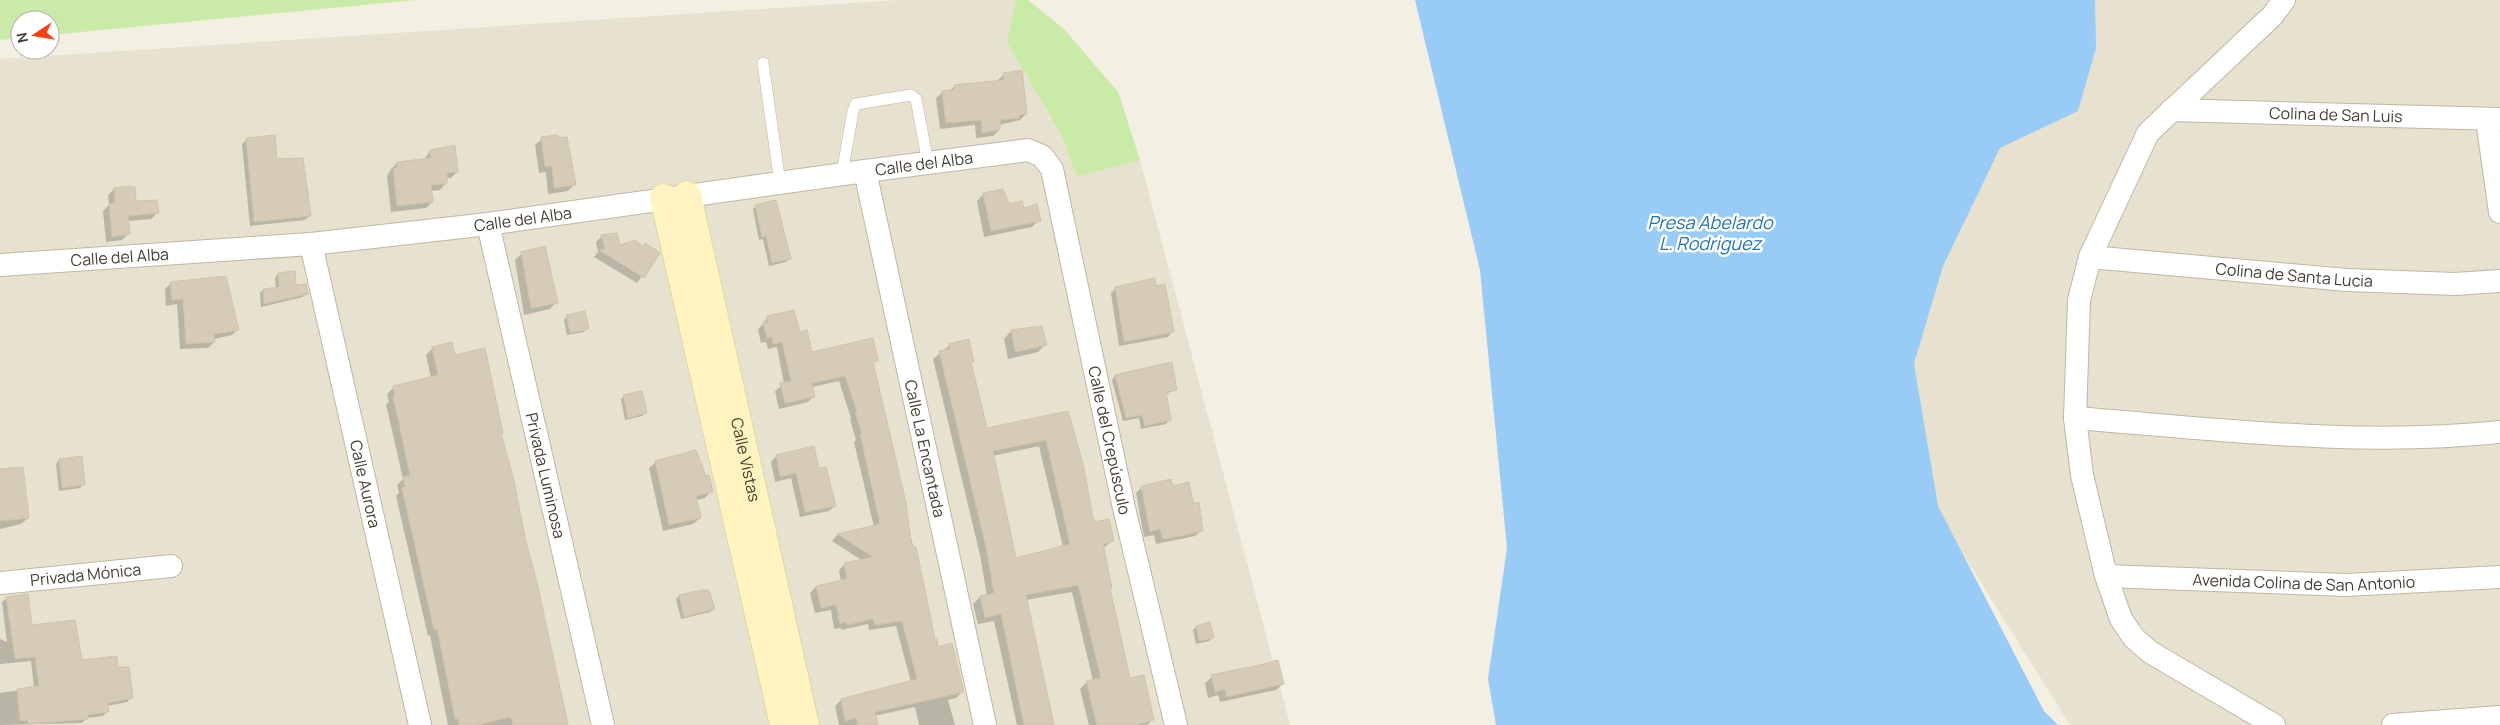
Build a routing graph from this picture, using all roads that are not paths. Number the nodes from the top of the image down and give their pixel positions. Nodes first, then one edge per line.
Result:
1 (2284, 0) edge
2 (763, 63) dead end
3 (2171, 110) junction
4 (2493, 120) edge
5 (1042, 156) joint
6 (928, 163) junction
7 (865, 171) junction
8 (842, 174) junction
9 (780, 182) junction
10 (675, 197) junction
11 (2500, 212) edge
12 (488, 224) junction
13 (311, 244) junction
14 (2090, 257) junction
15 (0, 265) edge
16 (2500, 281) edge
17 (2075, 418) junction
18 (2500, 432) edge
19 (171, 566) dead end
20 (2106, 576) junction
21 (2500, 577) edge
22 (0, 583) edge
23 (783, 673) junction
24 (2500, 716) edge
25 (420, 725) edge
26 (603, 725) edge
27 (784, 725) edge
28 (805, 725) edge
29 (985, 725) edge
30 (1176, 725) edge
31 (2274, 725) edge
32 (2393, 725) edge

1 - 3 street
2 - 9 lane
3 - 4 street, Colina de San Luis
3 - 14 street
4 - 11 street
5 - 6 street, Calle del Alba
5 - 30 street, Calle del Crepúsculo
6 - 7 street, Calle del Alba
6 - 8 lane
7 - 8 street, Calle del Alba
7 - 29 street, Calle La Encantada
8 - 9 street, Calle del Alba
9 - 10 street, Calle del Alba
10 - 12 street, Calle del Alba
10 - 23 street, Calle Vistas
12 - 13 street, Calle del Alba
12 - 26 street, Privada Luminosa
13 - 15 street, Calle del Alba
13 - 25 street, Calle Aurora
14 - 16 street, Colina de Santa Lucia
14 - 17 street
17 - 18 street
17 - 20 street
19 - 22 street, Privada Mónica
20 - 21 street, Avenida Colina de San Antonio
20 - 31 street
23 - 27 street, Calle Vistas
23 - 28 street, Calle Vistas
24 - 32 street

